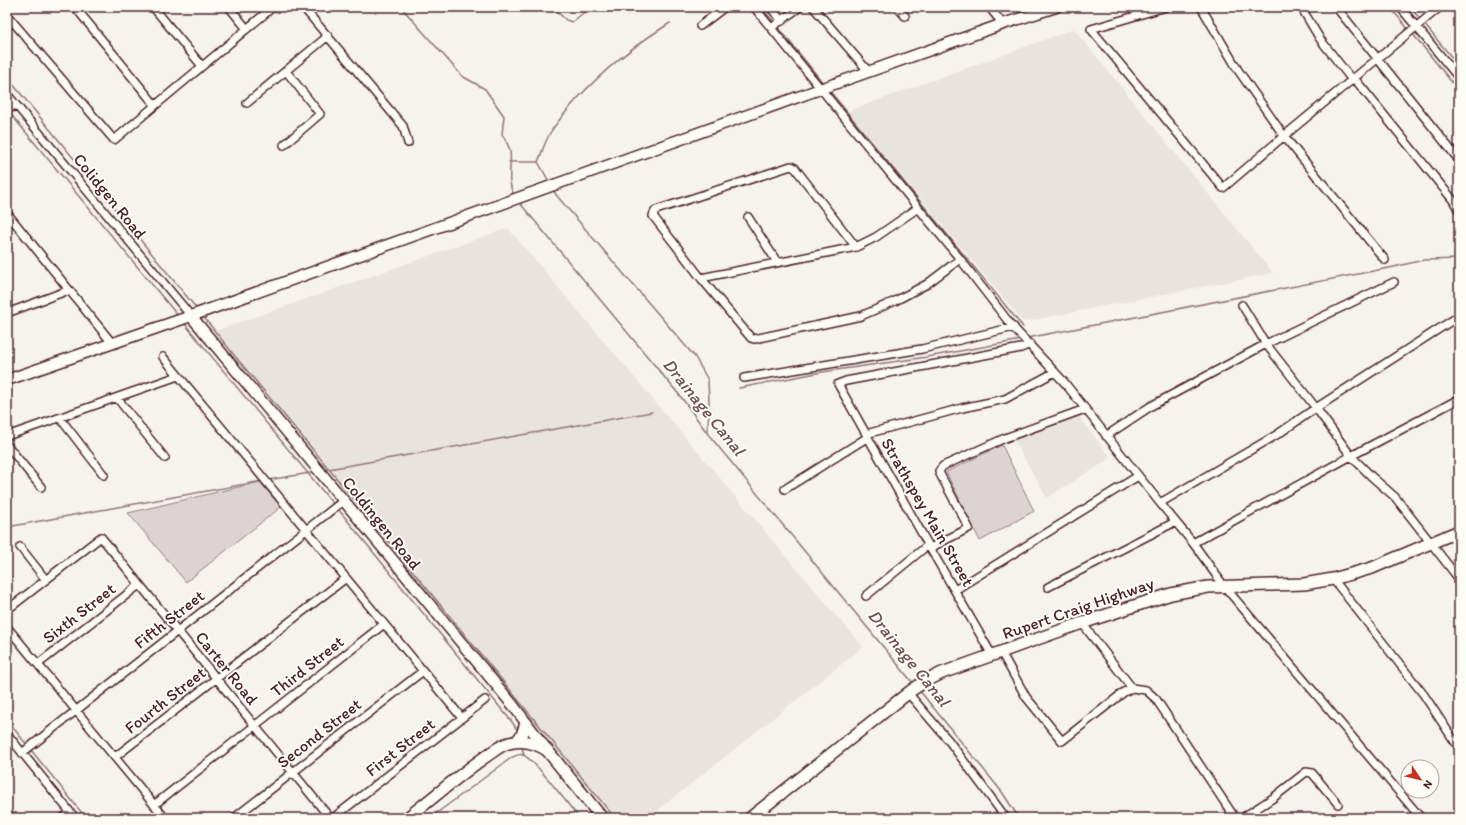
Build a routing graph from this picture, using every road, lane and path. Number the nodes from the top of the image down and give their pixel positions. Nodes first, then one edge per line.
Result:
1 (75, 7) edge
2 (153, 7) edge
3 (229, 7) edge
4 (274, 7) edge
5 (302, 7) edge
6 (725, 7) edge
7 (754, 7) edge
8 (770, 7) edge
9 (800, 7) edge
10 (813, 7) edge
11 (897, 7) edge
12 (989, 7) edge
13 (1056, 7) edge
14 (1166, 7) edge
15 (1201, 7) edge
16 (1301, 7) edge
17 (1336, 7) edge
18 (1400, 7) edge
19 (1440, 7) edge
20 (7, 14) edge
21 (904, 16) dead end
22 (782, 21) junction
23 (1003, 24) junction
24 (700, 26) dead end
25 (1416, 27) junction
26 (772, 28) junction
27 (248, 29) junction
28 (328, 36) junction
29 (1378, 58) junction
30 (202, 66) junction
31 (286, 71) junction
32 (869, 72) junction
33 (1459, 78) edge
34 (1353, 79) junction
35 (820, 89) junction
36 (7, 94) edge
37 (247, 103) dead end
38 (15, 104) junction
39 (155, 105) junction
40 (7, 111) edge
41 (1284, 136) junction
42 (408, 143) dead end
43 (284, 145) dead end
44 (1459, 160) edge
45 (918, 208) junction
46 (1458, 209) dead end
47 (7, 213) edge
48 (748, 217) dead end
49 (856, 246) junction
50 (960, 258) junction
51 (1385, 260) dead end
52 (777, 262) junction
53 (701, 278) junction
54 (1394, 282) dead end
55 (69, 290) junction
56 (1242, 305) dead end
57 (7, 313) edge
58 (191, 316) junction
59 (1459, 316) edge
60 (1014, 327) junction
61 (112, 343) junction
62 (1030, 344) junction
63 (1266, 344) junction
64 (163, 357) dead end
65 (1055, 372) junction
66 (178, 376) junction
67 (744, 378) dead end
68 (7, 380) edge
69 (117, 398) junction
70 (1459, 399) edge
71 (1316, 408) junction
72 (1085, 409) junction
73 (60, 418) junction
74 (867, 435) junction
75 (7, 436) edge
76 (1106, 436) junction
77 (7, 445) edge
78 (1351, 456) junction
79 (165, 458) dead end
80 (104, 475) dead end
81 (1138, 476) junction
82 (41, 487) dead end
83 (785, 489) dead end
84 (1160, 503) junction
85 (339, 505) junction
86 (1175, 522) junction
87 (306, 530) junction
88 (1459, 531) edge
89 (1193, 543) junction
90 (1431, 544) junction
91 (929, 546) junction
92 (20, 547) dead end
93 (346, 578) junction
94 (1334, 579) junction
95 (1459, 579) edge
96 (46, 580) junction
97 (139, 584) junction
98 (1224, 586) junction
99 (1048, 588) dead end
100 (955, 590) junction
101 (866, 596) dead end
102 (7, 610) edge
103 (1082, 623) junction
104 (384, 624) junction
105 (7, 627) edge
106 (177, 632) junction
107 (996, 653) junction
108 (38, 664) junction
109 (423, 671) junction
110 (216, 679) junction
111 (1132, 688) junction
112 (910, 692) junction
113 (485, 700) dead end
114 (76, 711) junction
115 (462, 718) junction
116 (526, 723) junction
117 (255, 726) junction
118 (7, 734) edge
119 (517, 741) junction
120 (1459, 748) edge
121 (547, 750) junction
122 (22, 753) junction
123 (115, 757) junction
124 (292, 772) junction
125 (1338, 804) dead end
126 (154, 805) junction
127 (762, 814) edge
128 (73, 815) edge
129 (63, 818) edge
130 (165, 818) edge
131 (234, 818) edge
132 (330, 818) edge
133 (333, 818) edge
134 (407, 818) edge
135 (602, 818) edge
136 (750, 818) edge
137 (1006, 818) edge
138 (1235, 818) edge
139 (1242, 818) edge
140 (1421, 818) edge

1 - 39 street
2 - 30 street
3 - 27 street
4 - 27 street
5 - 28 street
6 - 24 street
7 - 26 street
8 - 22 street
9 - 22 street
10 - 32 street
11 - 21 street
12 - 23 street
13 - 23 main road
14 - 41 street
15 - 41 street
16 - 34 street
17 - 29 street
18 - 25 street
19 - 25 street
20 - 39 street
22 - 26 street
23 - 32 main road
25 - 29 street
25 - 33 street
26 - 35 street
27 - 30 street
28 - 31 street
28 - 42 street
29 - 34 street
29 - 44 street
30 - 39 street
31 - 37 street
31 - 43 street
32 - 35 main road
34 - 41 street
34 - 46 street
35 - 45 street
35 - 58 main road
36 - 38 street, Colidgen Road
38 - 40 street
38 - 58 street, Colidgen Road
41 - 51 street
45 - 49 street
45 - 50 street
47 - 55 street
48 - 52 street
49 - 52 street
49 - 53 street
50 - 53 street
50 - 60 street
52 - 53 street
54 - 63 street
55 - 57 street
55 - 61 street
56 - 63 street
58 - 61 main road
58 - 85 main road, Coldingen Road
59 - 71 street
60 - 62 street
60 - 67 street
61 - 68 main road
62 - 65 street
62 - 74 street, Strathspey Main Street
63 - 71 street
63 - 76 street
64 - 66 street
65 - 72 street
65 - 74 street
66 - 69 street
66 - 87 street
69 - 73 street
69 - 79 street
70 - 78 street
71 - 78 street
71 - 84 street
72 - 76 street
72 - 91 street
73 - 75 street
73 - 80 street
74 - 83 street
74 - 91 street, Strathspey Main Street
76 - 81 street
77 - 82 street
78 - 89 street
78 - 90 street
81 - 84 street
81 - 100 street
84 - 86 street
85 - 87 street, Fifth Street
85 - 116 main road, Coldingen Road
86 - 89 street
86 - 99 street
87 - 93 street
87 - 106 street, Fifth Street
88 - 90 main road, Rupert Craig Highway
89 - 98 street
90 - 94 main road, Rupert Craig Highway
90 - 95 street
91 - 100 street, Strathspey Main Street
91 - 101 street
92 - 96 street
93 - 104 street
93 - 110 street, Fourth Street
94 - 98 main road, Rupert Craig Highway
94 - 120 street
96 - 97 street, Carter Road
96 - 102 street
97 - 106 street, Carter Road
97 - 108 street, Sixth Street
98 - 103 main road, Rupert Craig Highway
98 - 140 street
100 - 107 street, Strathspey Main Street
103 - 107 main road, Rupert Craig Highway
103 - 111 street
104 - 109 street
104 - 117 street, Third Street
105 - 108 street
106 - 110 street, Carter Road
106 - 114 street, Fifth Street
107 - 111 street, Strathspey Main Street
107 - 112 main road, Rupert Craig Highway
108 - 114 street
109 - 115 street
109 - 124 street, Second Street
110 - 117 street, Carter Road
110 - 123 street, Fourth Street
111 - 138 street
112 - 127 main road, Rupert Craig Highway
112 - 137 street
113 - 115 street, First Street
114 - 122 street, Fifth Street
114 - 123 street
115 - 133 street, First Street
116 - 119 main road
116 - 121 main road, Coldingen Road
117 - 124 street, Carter Road
117 - 126 street, Third Street
118 - 122 street
119 - 121 main road
119 - 134 main road
121 - 135 main road
122 - 128 street
123 - 126 street
124 - 131 street, Second Street
124 - 132 street, Carter Road
125 - 139 street
126 - 130 street
127 - 136 main road, Rupert Craig Highway
128 - 129 street

